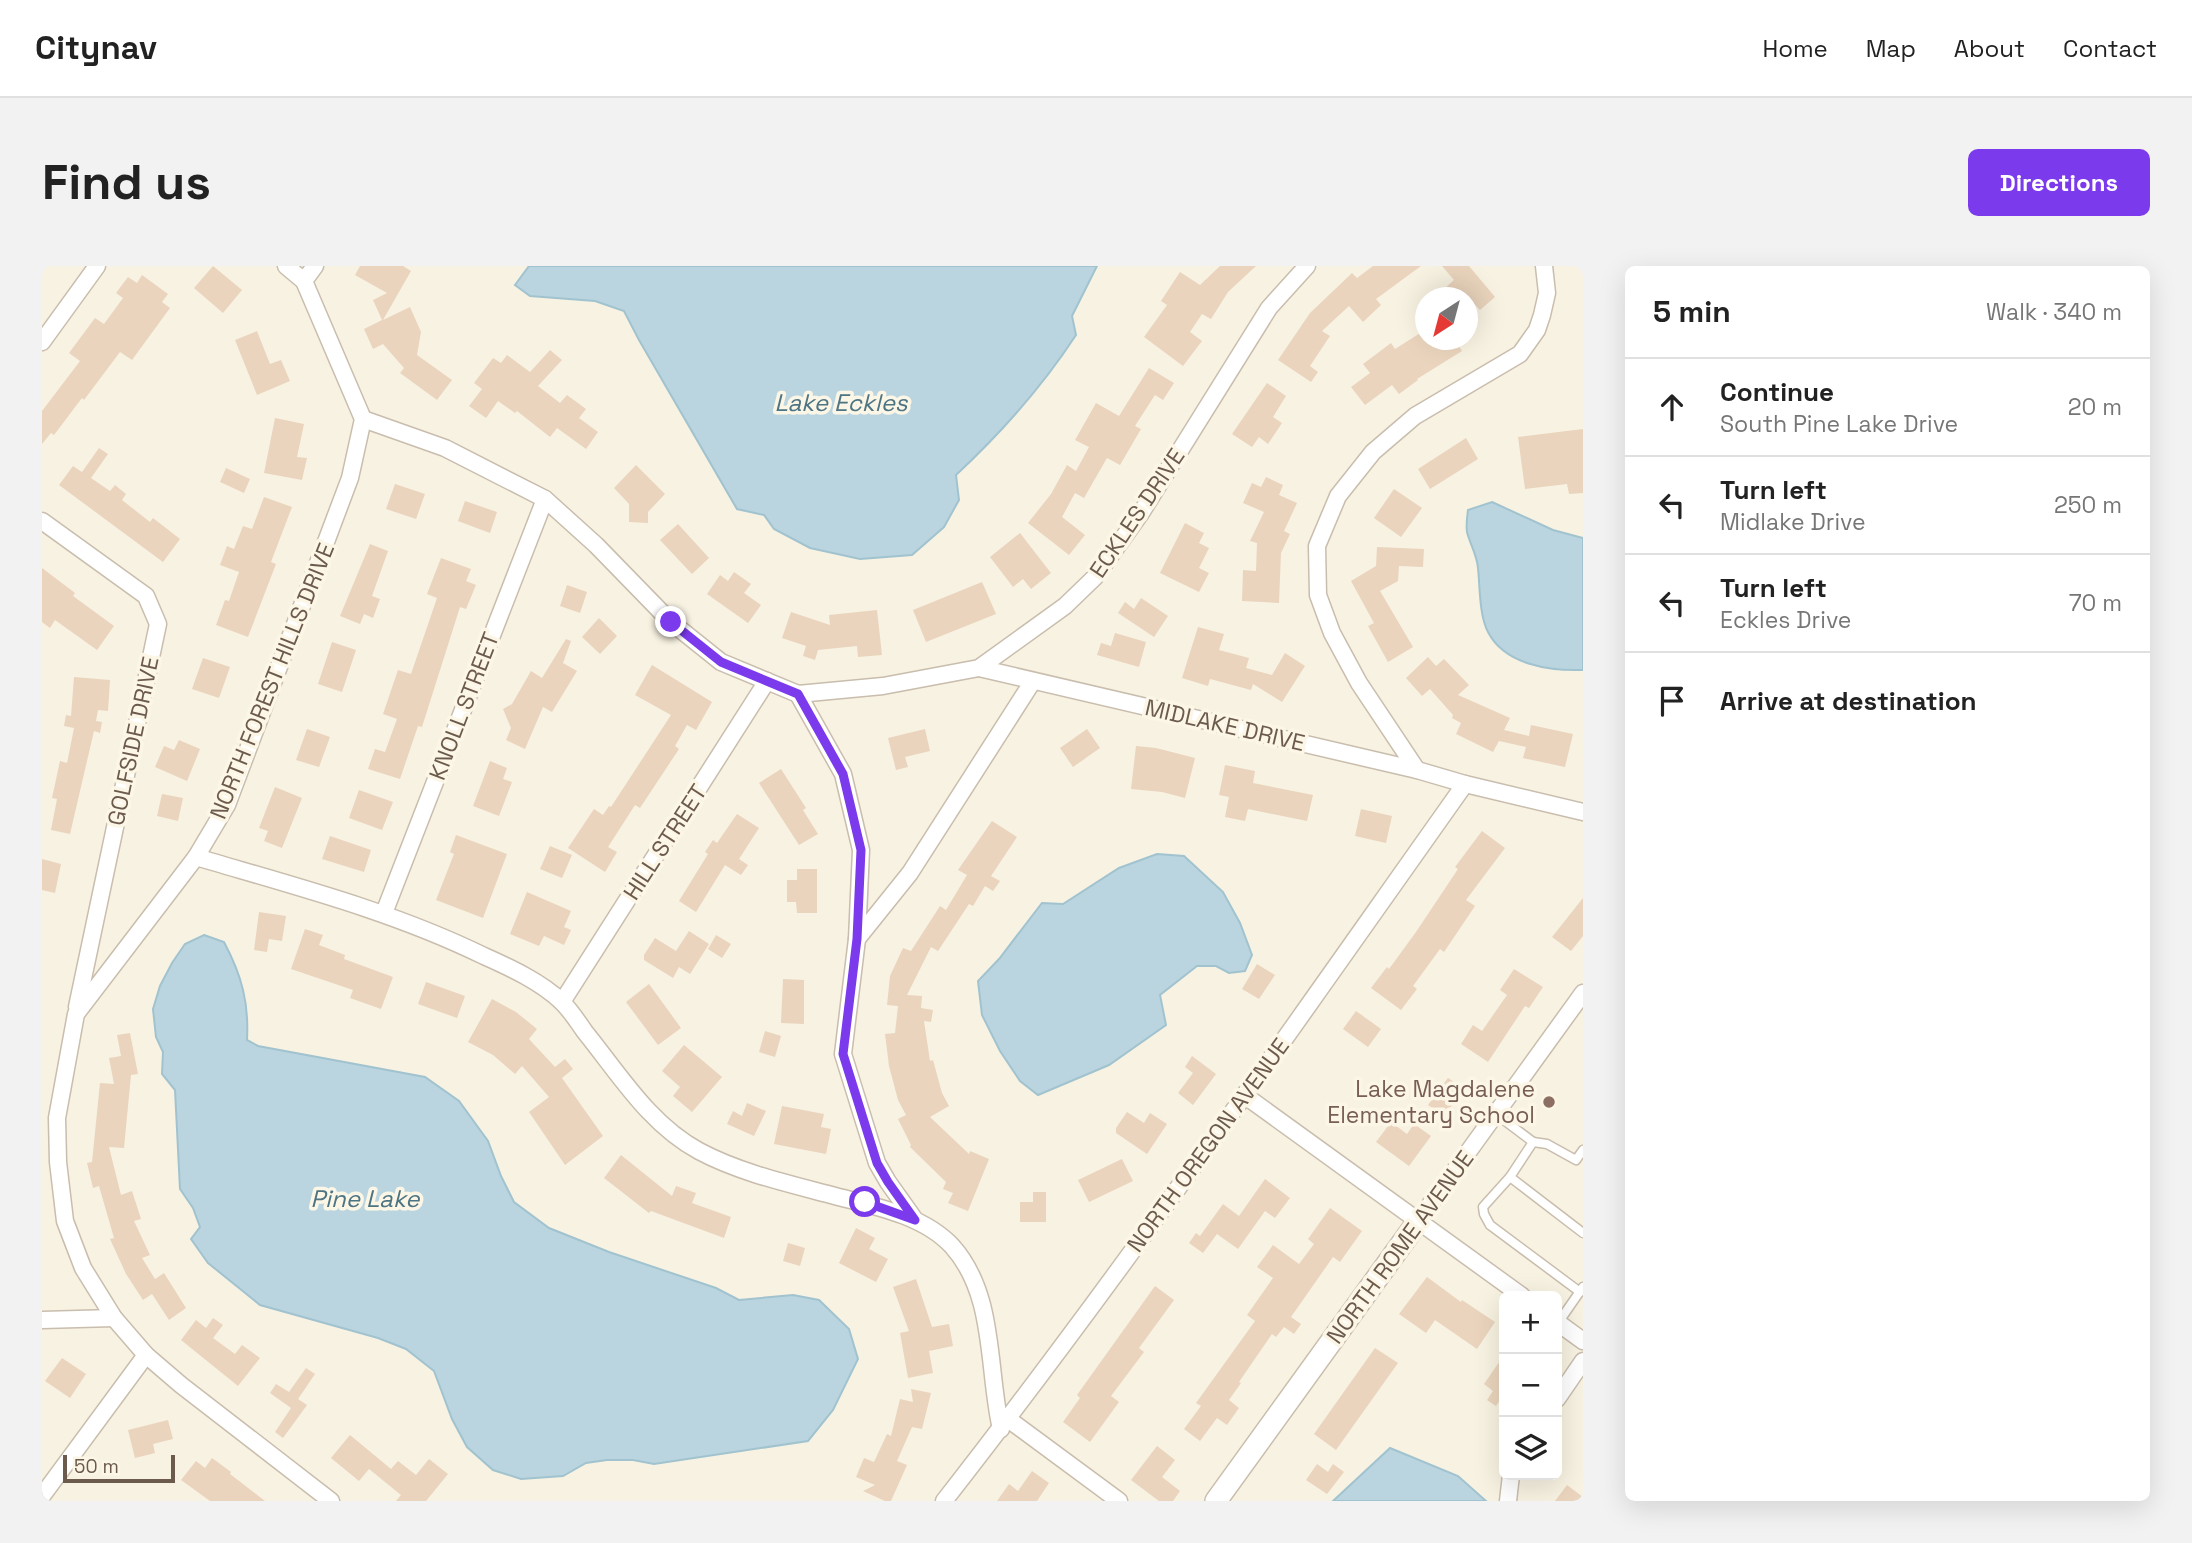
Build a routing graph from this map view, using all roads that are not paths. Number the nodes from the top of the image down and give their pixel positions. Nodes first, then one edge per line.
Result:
1 (97, 266) edge
2 (286, 266) edge
3 (315, 266) edge
4 (1307, 266) edge
5 (1544, 266) edge
6 (304, 281) junction
7 (42, 342) edge
8 (363, 419) junction
9 (545, 499) junction
10 (42, 521) edge
11 (979, 668) junction
12 (767, 681) junction
13 (1033, 681) junction
14 (798, 694) junction
15 (1417, 770) junction
16 (1465, 784) junction
17 (1583, 812) edge
18 (196, 857) junction
19 (384, 913) junction
20 (857, 939) junction
21 (1583, 993) edge
22 (562, 1002) junction
23 (76, 1014) junction
24 (1244, 1095) junction
25 (1496, 1114) junction
26 (49, 1117) edge
27 (1533, 1142) junction
28 (1583, 1150) edge
29 (1579, 1163) edge
30 (1510, 1177) junction
31 (915, 1220) junction
32 (1419, 1220) junction
33 (1583, 1233) edge
34 (1581, 1289) edge
35 (1515, 1291) edge
36 (1562, 1316) edge
37 (114, 1318) junction
38 (42, 1320) edge
39 (1562, 1325) edge
40 (1583, 1341) edge
41 (146, 1355) junction
42 (1583, 1361) edge
43 (1562, 1392) edge
44 (1004, 1424) junction
45 (1510, 1480) edge
46 (42, 1496) edge
47 (331, 1501) edge
48 (944, 1501) edge
49 (1119, 1501) edge
50 (1216, 1501) edge
51 (1508, 1501) edge

1 - 7 street
2 - 6 street
3 - 6 street
4 - 11 street, ECKLES DRIVE
5 - 15 street
6 - 8 street
8 - 9 street, ECKLES DRIVE
8 - 18 street, NORTH FOREST HILLS DRIVE
9 - 12 street, ECKLES DRIVE
9 - 19 street, KNOLL STREET
10 - 23 street, GOLFSIDE DRIVE
11 - 13 street, MIDLAKE DRIVE
11 - 14 street, ECKLES DRIVE
12 - 14 street, ECKLES DRIVE
12 - 22 street, HILL STREET
13 - 15 street, MIDLAKE DRIVE
13 - 20 street
14 - 20 street
15 - 16 street
16 - 17 street
16 - 24 street, NORTH OREGON AVENUE
18 - 19 street
18 - 23 street, NORTH FOREST HILLS DRIVE
19 - 22 street
20 - 31 street
21 - 25 street, NORTH ROME AVENUE
22 - 31 street
23 - 26 street, NORTH FOREST HILLS DRIVE
24 - 32 street
24 - 44 street, NORTH OREGON AVENUE
25 - 27 lane
25 - 32 street, NORTH ROME AVENUE
26 - 37 street, NORTH FOREST HILLS DRIVE
27 - 29 lane
27 - 30 lane
28 - 29 lane
30 - 33 lane
30 - 34 lane
31 - 44 street
32 - 35 street
32 - 50 street, NORTH ROME AVENUE
34 - 36 lane
37 - 38 street
37 - 41 street, NORTH FOREST HILLS DRIVE
39 - 40 street
41 - 46 street
41 - 47 street, NORTH FOREST HILLS DRIVE
42 - 43 street
44 - 48 street, NORTH OREGON AVENUE
44 - 49 street
45 - 51 street

